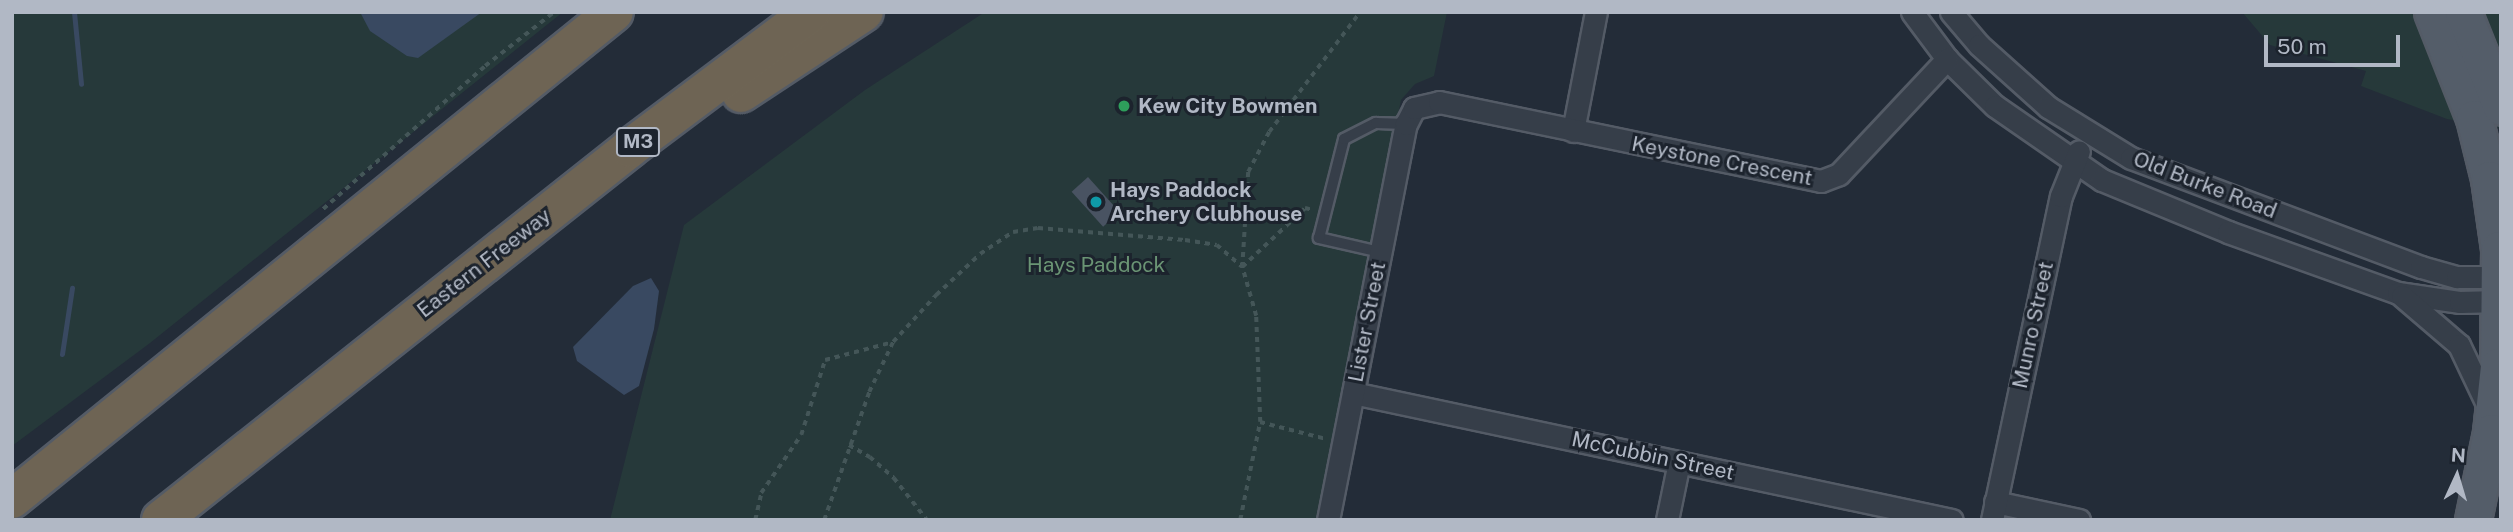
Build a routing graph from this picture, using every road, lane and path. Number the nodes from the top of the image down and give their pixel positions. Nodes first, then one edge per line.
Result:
1 (614, 12) edge
2 (811, 12) edge
3 (864, 12) edge
4 (1360, 12) edge
5 (1596, 12) edge
6 (1912, 12) edge
7 (1951, 12) edge
8 (2432, 12) edge
9 (2462, 33) edge
10 (1947, 59) junction
11 (2501, 107) edge
12 (1406, 124) junction
13 (1573, 131) junction
14 (2088, 134) junction
15 (2073, 163) junction
16 (1325, 213) junction
17 (1380, 252) junction
18 (1242, 267) junction
19 (468, 275) junction
20 (2500, 289) edge
21 (2398, 293) junction
22 (893, 342) junction
23 (1353, 393) junction
24 (2492, 421) junction
25 (1260, 422) junction
26 (1343, 443) junction
27 (849, 445) junction
28 (1679, 462) junction
29 (12, 499) edge
30 (1993, 511) edge
31 (161, 520) edge
32 (755, 520) edge
33 (824, 520) edge
34 (927, 520) edge
35 (1240, 520) edge
36 (1328, 520) edge
37 (1667, 520) edge
38 (1952, 520) edge
39 (2079, 520) edge
40 (2473, 520) edge

1 - 29 highway
2 - 19 highway, Eastern Freeway / M3
3 - 19 highway
4 - 18 path
5 - 13 street
6 - 10 street, Old Burke Road
7 - 14 street, Old Burke Road
8 - 9 main road
9 - 11 main road
9 - 20 main road
10 - 13 street, Keystone Crescent
10 - 15 street, Old Burke Road
12 - 13 street, Keystone Crescent
12 - 16 lane
12 - 17 street, Lister Street
14 - 15 street, Munro Street
14 - 20 street, Old Burke Road
15 - 21 street, Old Burke Road
15 - 30 street, Munro Street
16 - 17 lane
16 - 18 path
17 - 23 street, Lister Street
18 - 22 path
18 - 25 path
19 - 31 highway, Eastern Freeway / M3
20 - 21 street, Old Burke Road
20 - 24 main road
21 - 24 street, Old Burke Road
22 - 27 path
22 - 32 path
23 - 26 street, Lister Street
23 - 28 street, McCubbin Street
24 - 40 main road
25 - 26 path
25 - 35 path
26 - 36 street, Lister Street
27 - 33 path
27 - 34 path
28 - 37 street
28 - 38 street, McCubbin Street
30 - 39 street

